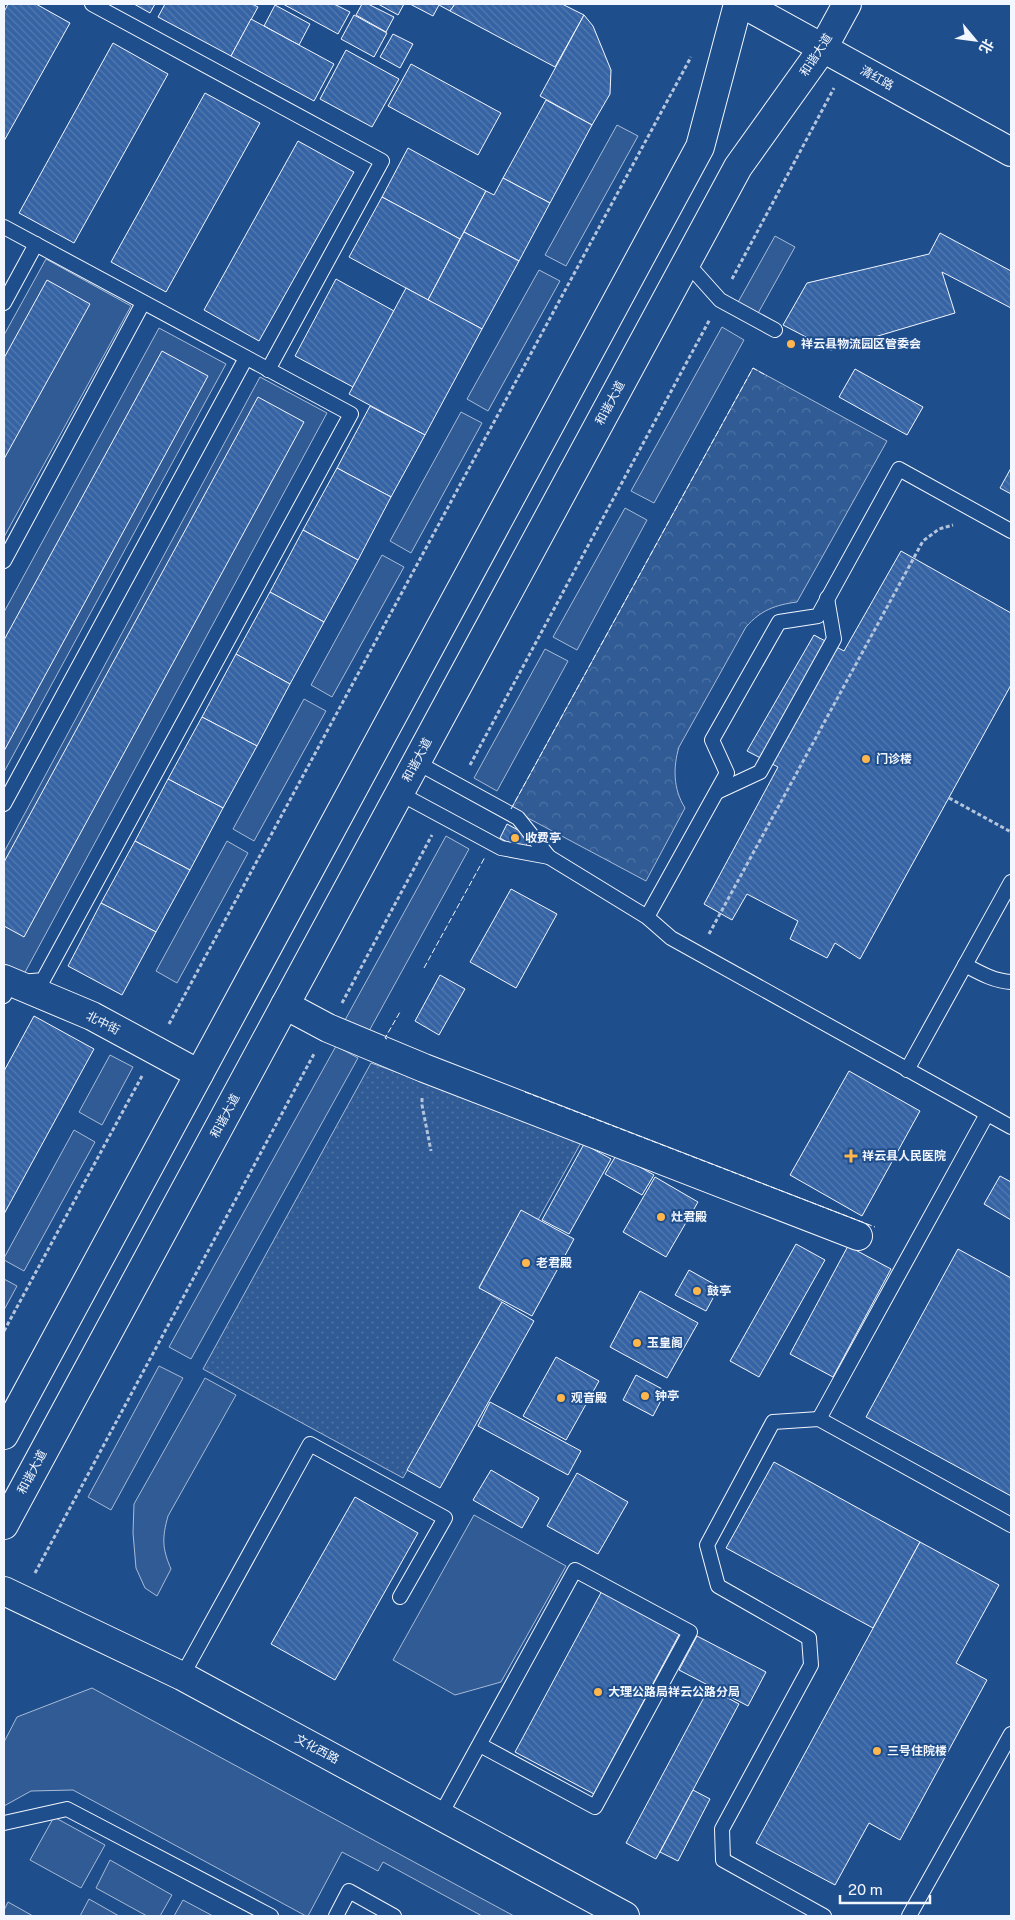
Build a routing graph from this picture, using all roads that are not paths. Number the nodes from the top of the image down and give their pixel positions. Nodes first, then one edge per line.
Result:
1 (92, 4) edge
2 (738, 4) edge
3 (743, 4) edge
4 (847, 4) edge
5 (823, 48) junction
6 (1011, 152) edge
7 (4, 227) edge
8 (36, 244) junction
9 (686, 262) junction
10 (4, 303) edge
11 (143, 303) junction
12 (775, 330) dead end
13 (246, 358) junction
14 (268, 370) junction
15 (1011, 531) edge
16 (4, 562) edge
17 (828, 598) junction
18 (416, 762) junction
19 (717, 792) junction
20 (399, 793) junction
21 (4, 804) edge
22 (549, 857) junction
23 (1011, 882) edge
24 (648, 917) junction
25 (965, 965) junction
26 (1011, 982) edge
27 (6, 986) edge
28 (285, 1005) junction
29 (907, 1070) junction
30 (199, 1074) junction
31 (987, 1114) junction
32 (1011, 1128) edge
33 (858, 1236) dead end
34 (819, 1419) junction
35 (4, 1435) edge
36 (4, 1525) edge
37 (1011, 1525) edge
38 (12, 1596) edge
39 (400, 1597) dead end
40 (182, 1676) junction
41 (1011, 1734) edge
42 (480, 1745) junction
43 (440, 1816) junction
44 (4, 1823) edge
45 (271, 1916) edge
46 (336, 1916) edge
47 (394, 1916) edge
48 (624, 1916) edge
49 (824, 1916) edge
50 (909, 1916) edge

1 - 14 lane
2 - 30 main road
3 - 5 main road, 清红路
4 - 5 main road, 和谐大道
5 - 6 main road, 清红路
5 - 9 main road, 和谐大道
7 - 8 lane
8 - 10 lane
8 - 11 lane
9 - 12 lane
9 - 18 main road, 和谐大道
11 - 13 lane
11 - 16 lane
13 - 14 lane
13 - 21 lane
14 - 27 lane
15 - 17 lane
17 - 19 lane
17 - 19 lane
18 - 20 main road, 和谐大道
18 - 22 lane
19 - 24 lane
20 - 22 lane
20 - 28 main road, 和谐大道
22 - 24 lane
23 - 25 lane
24 - 29 lane
25 - 26 lane
25 - 29 lane
27 - 30 main road, 北中街
28 - 33 main road
28 - 36 main road, 和谐大道
29 - 31 lane
30 - 35 main road
31 - 32 lane
31 - 34 lane
34 - 37 lane
34 - 49 lane
38 - 40 main road, 文化西路
39 - 40 lane
40 - 43 main road, 文化西路
41 - 50 lane
42 - 42 lane
42 - 43 lane
43 - 48 main road, 文化西路
44 - 45 lane
46 - 47 lane

